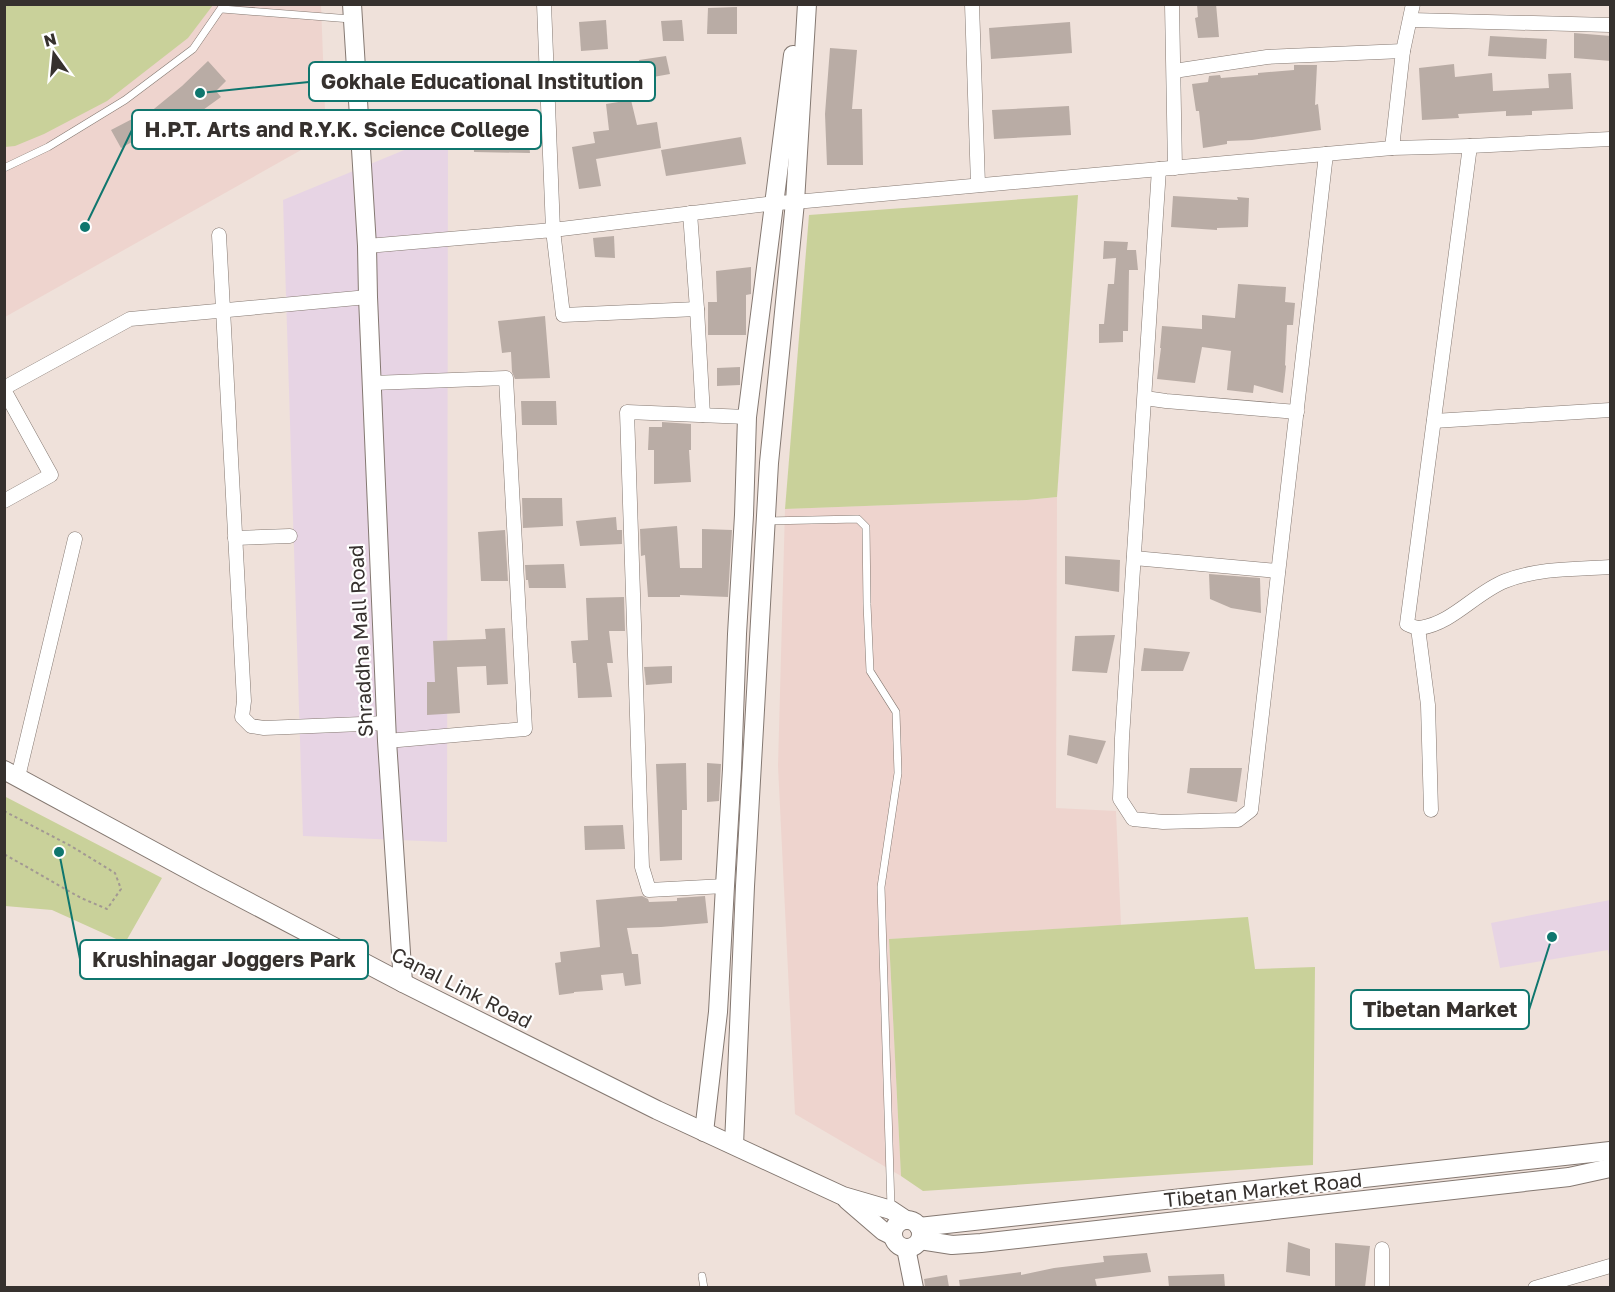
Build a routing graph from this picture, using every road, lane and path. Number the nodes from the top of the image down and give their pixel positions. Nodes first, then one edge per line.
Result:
1 (544, 4) edge
2 (796, 4) edge
3 (807, 4) edge
4 (972, 4) edge
5 (1172, 4) edge
6 (1413, 4) edge
7 (223, 7) edge
8 (352, 12) edge
9 (1411, 20) junction
10 (1611, 25) edge
11 (1403, 51) junction
12 (1173, 71) junction
13 (1611, 139) edge
14 (1470, 146) junction
15 (1392, 148) junction
16 (1326, 154) junction
17 (4, 168) edge
18 (1174, 168) junction
19 (1159, 169) junction
20 (978, 185) junction
21 (775, 202) junction
22 (795, 202) junction
23 (690, 213) junction
24 (553, 230) junction
25 (219, 235) dead end
26 (367, 246) junction
27 (368, 297) junction
28 (697, 309) junction
29 (222, 310) junction
30 (372, 383) junction
31 (4, 389) edge
32 (1145, 398) junction
33 (1611, 410) edge
34 (1297, 412) junction
35 (703, 415) junction
36 (747, 417) junction
37 (1434, 421) junction
38 (4, 501) edge
39 (766, 521) junction
40 (290, 536) dead end
41 (235, 538) junction
42 (75, 539) dead end
43 (1134, 558) junction
44 (1611, 567) edge
45 (1278, 571) junction
46 (1418, 628) junction
47 (387, 732) junction
48 (11, 773) edge
49 (1431, 810) dead end
50 (4, 811) edge
51 (4, 854) edge
52 (725, 886) junction
53 (403, 983) junction
54 (704, 1132) junction
55 (735, 1145) junction
56 (1611, 1151) edge
57 (1611, 1168) edge
58 (843, 1197) junction
59 (906, 1230) junction
60 (1382, 1249) dead end
61 (1611, 1266) edge
62 (702, 1276) dead end
63 (704, 1287) edge
64 (914, 1287) edge
65 (1382, 1287) edge
66 (1535, 1287) edge

1 - 24 street
2 - 21 street
3 - 22 street
4 - 20 street
5 - 12 street
6 - 9 street
7 - 8 lane
7 - 17 lane
8 - 26 street
9 - 10 street
9 - 11 street
11 - 12 street
11 - 15 street
12 - 18 street
13 - 14 street
14 - 15 street
14 - 37 street
15 - 16 street
16 - 18 street
16 - 34 street
18 - 19 street
19 - 20 street
19 - 32 street
20 - 22 street
21 - 22 street
21 - 23 street
21 - 36 street
22 - 39 street
23 - 24 street
23 - 28 street
24 - 26 street
24 - 28 street
25 - 29 street
26 - 27 street, Shraddha Mall Road
27 - 29 street
27 - 30 street, Shraddha Mall Road
28 - 35 street
29 - 31 street
29 - 41 street
30 - 47 street, Shraddha Mall Road
30 - 47 street
31 - 38 street
32 - 34 street
32 - 43 street
33 - 37 street
34 - 45 street
35 - 36 street
35 - 52 street
36 - 52 street
37 - 46 street
39 - 55 street
39 - 59 lane
40 - 41 street
41 - 47 street
42 - 48 street
43 - 45 street
43 - 45 street
44 - 46 street
46 - 49 street
47 - 53 street, Shraddha Mall Road
48 - 53 street, Canal Link Road
50 - 51 path
52 - 54 street
53 - 54 street, Canal Link Road
54 - 55 street, Canal Link Road
55 - 58 street, Canal Link Road
56 - 59 street, Tibetan Market Road
57 - 59 street, Tibetan Market Road
58 - 59 street, Canal Link Road
58 - 59 street, Canal Link Road
59 - 64 street
60 - 65 street
61 - 66 street
62 - 63 lane

